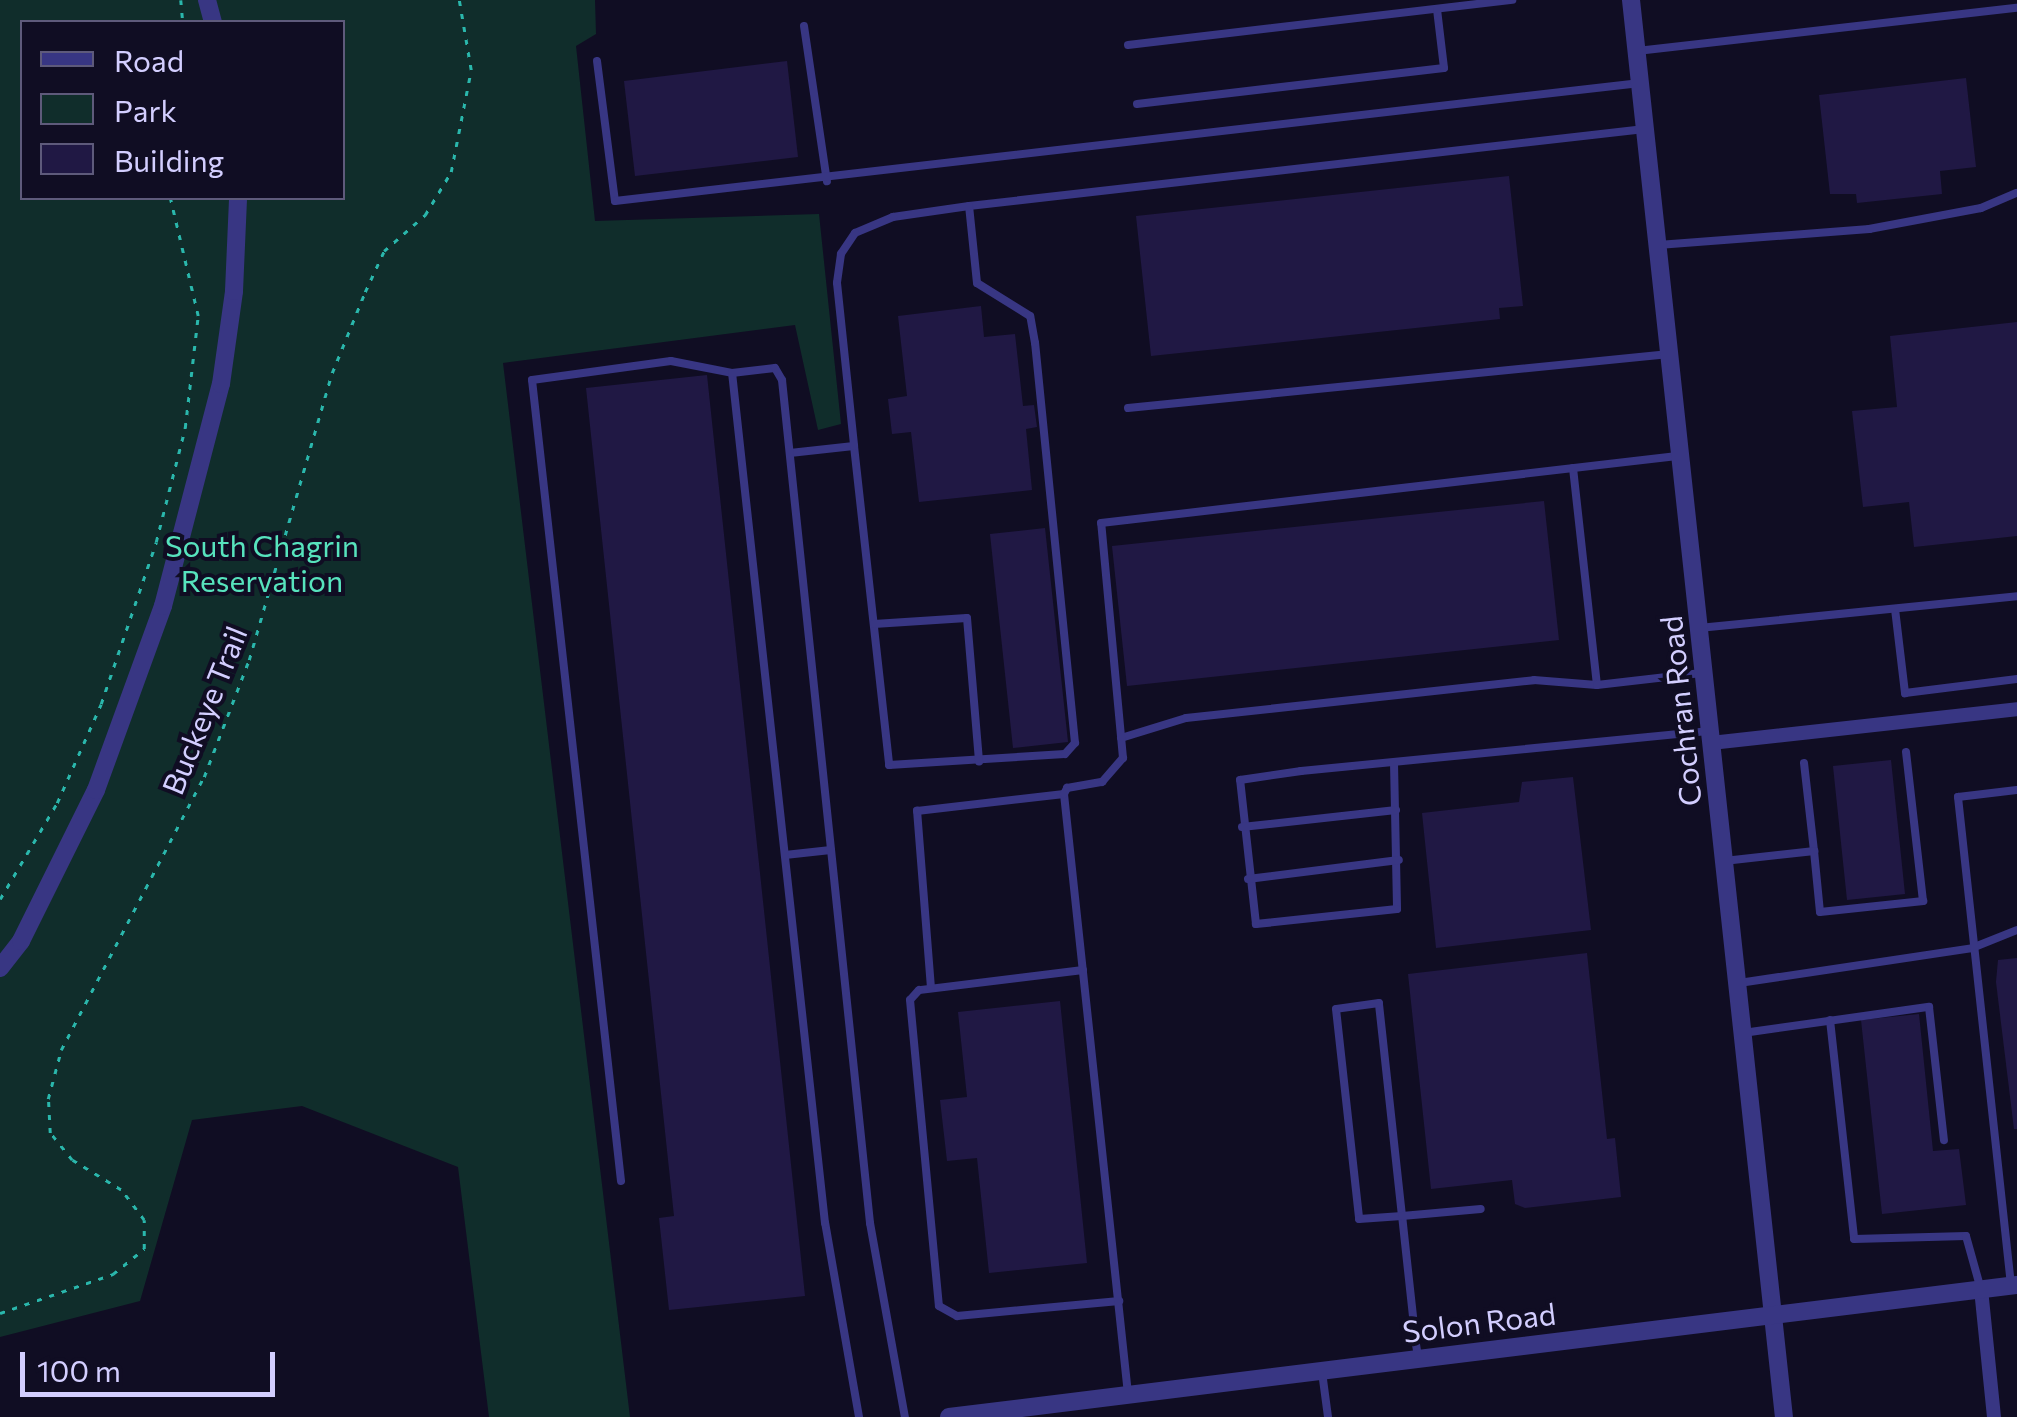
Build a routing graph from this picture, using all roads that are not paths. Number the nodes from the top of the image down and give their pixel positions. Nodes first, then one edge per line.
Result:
1 (1512, 0) edge
2 (1631, 0) edge
3 (2017, 8) edge
4 (1437, 9) junction
5 (804, 26) dead end
6 (1128, 45) dead end
7 (1637, 51) junction
8 (597, 60) dead end
9 (1640, 83) junction
10 (1137, 104) dead end
11 (1645, 129) junction
12 (827, 181) junction
13 (2017, 192) edge
14 (238, 200) edge
15 (969, 206) junction
16 (1658, 245) junction
17 (1669, 354) junction
18 (732, 373) junction
19 (1128, 408) dead end
20 (854, 446) junction
21 (790, 453) junction
22 (1680, 455) junction
23 (1573, 468) junction
24 (2017, 596) edge
25 (1895, 609) junction
26 (874, 624) junction
27 (1699, 628) junction
28 (1704, 673) junction
29 (2017, 679) edge
30 (1598, 686) junction
31 (2017, 709) edge
32 (1711, 737) junction
33 (1121, 738) junction
34 (1906, 752) dead end
35 (980, 761) junction
36 (1394, 763) junction
37 (1804, 763) dead end
38 (2017, 790) edge
39 (1064, 794) junction
40 (1396, 810) junction
41 (1242, 827) junction
42 (831, 850) junction
43 (1814, 851) junction
44 (785, 855) junction
45 (1399, 860) junction
46 (1724, 861) junction
47 (1248, 879) junction
48 (2017, 930) edge
49 (1972, 948) junction
50 (0, 968) edge
51 (1083, 970) junction
52 (1738, 984) junction
53 (931, 988) junction
54 (1830, 1020) junction
55 (1743, 1033) junction
56 (1944, 1140) dead end
57 (621, 1181) dead end
58 (1480, 1210) dead end
59 (1402, 1216) junction
60 (2014, 1285) edge
61 (1981, 1289) junction
62 (1118, 1301) junction
63 (1773, 1312) junction
64 (1418, 1358) junction
65 (1322, 1371) junction
66 (1128, 1394) junction
67 (858, 1417) edge
68 (905, 1417) edge
69 (948, 1417) edge
70 (1328, 1417) edge
71 (1784, 1417) edge
72 (1994, 1417) edge

1 - 4 lane
2 - 7 street, Cochran Road
3 - 7 lane
4 - 6 lane
4 - 10 lane
5 - 12 lane
7 - 9 street, Cochran Road
8 - 12 lane
9 - 11 street, Cochran Road
9 - 12 lane
11 - 15 lane
11 - 16 street, Cochran Road
13 - 16 lane
14 - 50 street
15 - 20 lane
15 - 35 lane
16 - 17 street, Cochran Road
17 - 19 lane
17 - 22 street, Cochran Road
18 - 21 lane
18 - 44 lane
18 - 57 lane
20 - 21 lane
20 - 26 lane
21 - 42 lane
22 - 23 lane
22 - 27 street, Cochran Road
23 - 30 lane
23 - 33 lane
24 - 25 lane
25 - 27 lane
25 - 29 lane
26 - 35 lane
26 - 35 lane
27 - 28 street, Cochran Road
28 - 30 lane
28 - 32 street, Cochran Road
30 - 33 lane
31 - 32 street
32 - 36 lane
32 - 46 street, Cochran Road
33 - 39 lane
34 - 43 lane
36 - 40 lane
36 - 41 lane
37 - 43 lane
38 - 49 lane
39 - 51 lane
39 - 53 lane
40 - 41 lane
40 - 45 lane
41 - 47 lane
42 - 44 lane
42 - 68 lane
43 - 46 lane
44 - 67 lane
45 - 47 lane
45 - 47 lane
46 - 52 street, Cochran Road
48 - 49 lane
49 - 52 lane
49 - 60 lane
51 - 53 lane
51 - 62 lane
52 - 55 street, Cochran Road
53 - 62 lane
54 - 55 lane
54 - 56 lane
54 - 61 lane
55 - 63 street, Cochran Road
58 - 59 lane
59 - 59 lane
59 - 64 lane
60 - 61 street, Solon Road
61 - 63 street, Solon Road
61 - 72 street
62 - 66 lane
63 - 64 street, Solon Road
63 - 71 street, Cochran Road
64 - 65 street, Solon Road
65 - 66 street, Solon Road
65 - 70 lane
66 - 69 street, Solon Road

